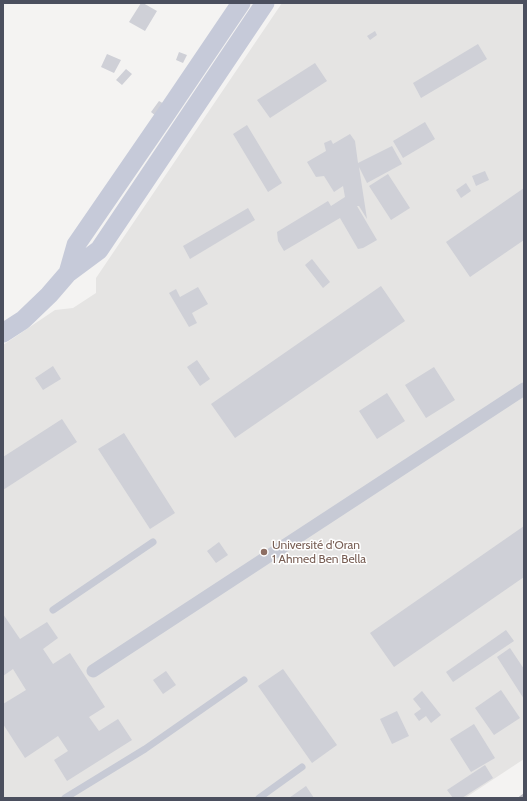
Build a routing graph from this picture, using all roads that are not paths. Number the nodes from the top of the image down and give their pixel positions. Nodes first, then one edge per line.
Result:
1 (241, 3) edge
2 (265, 3) edge
3 (68, 273) junction
4 (3, 333) edge
5 (524, 389) edge
6 (153, 542) dead end
7 (53, 610) dead end
8 (93, 671) dead end
9 (244, 680) dead end
10 (302, 767) dead end
11 (65, 798) edge
12 (259, 798) edge

1 - 3 street
2 - 3 street
3 - 4 street
5 - 8 street
6 - 7 lane
9 - 11 lane
10 - 12 lane

